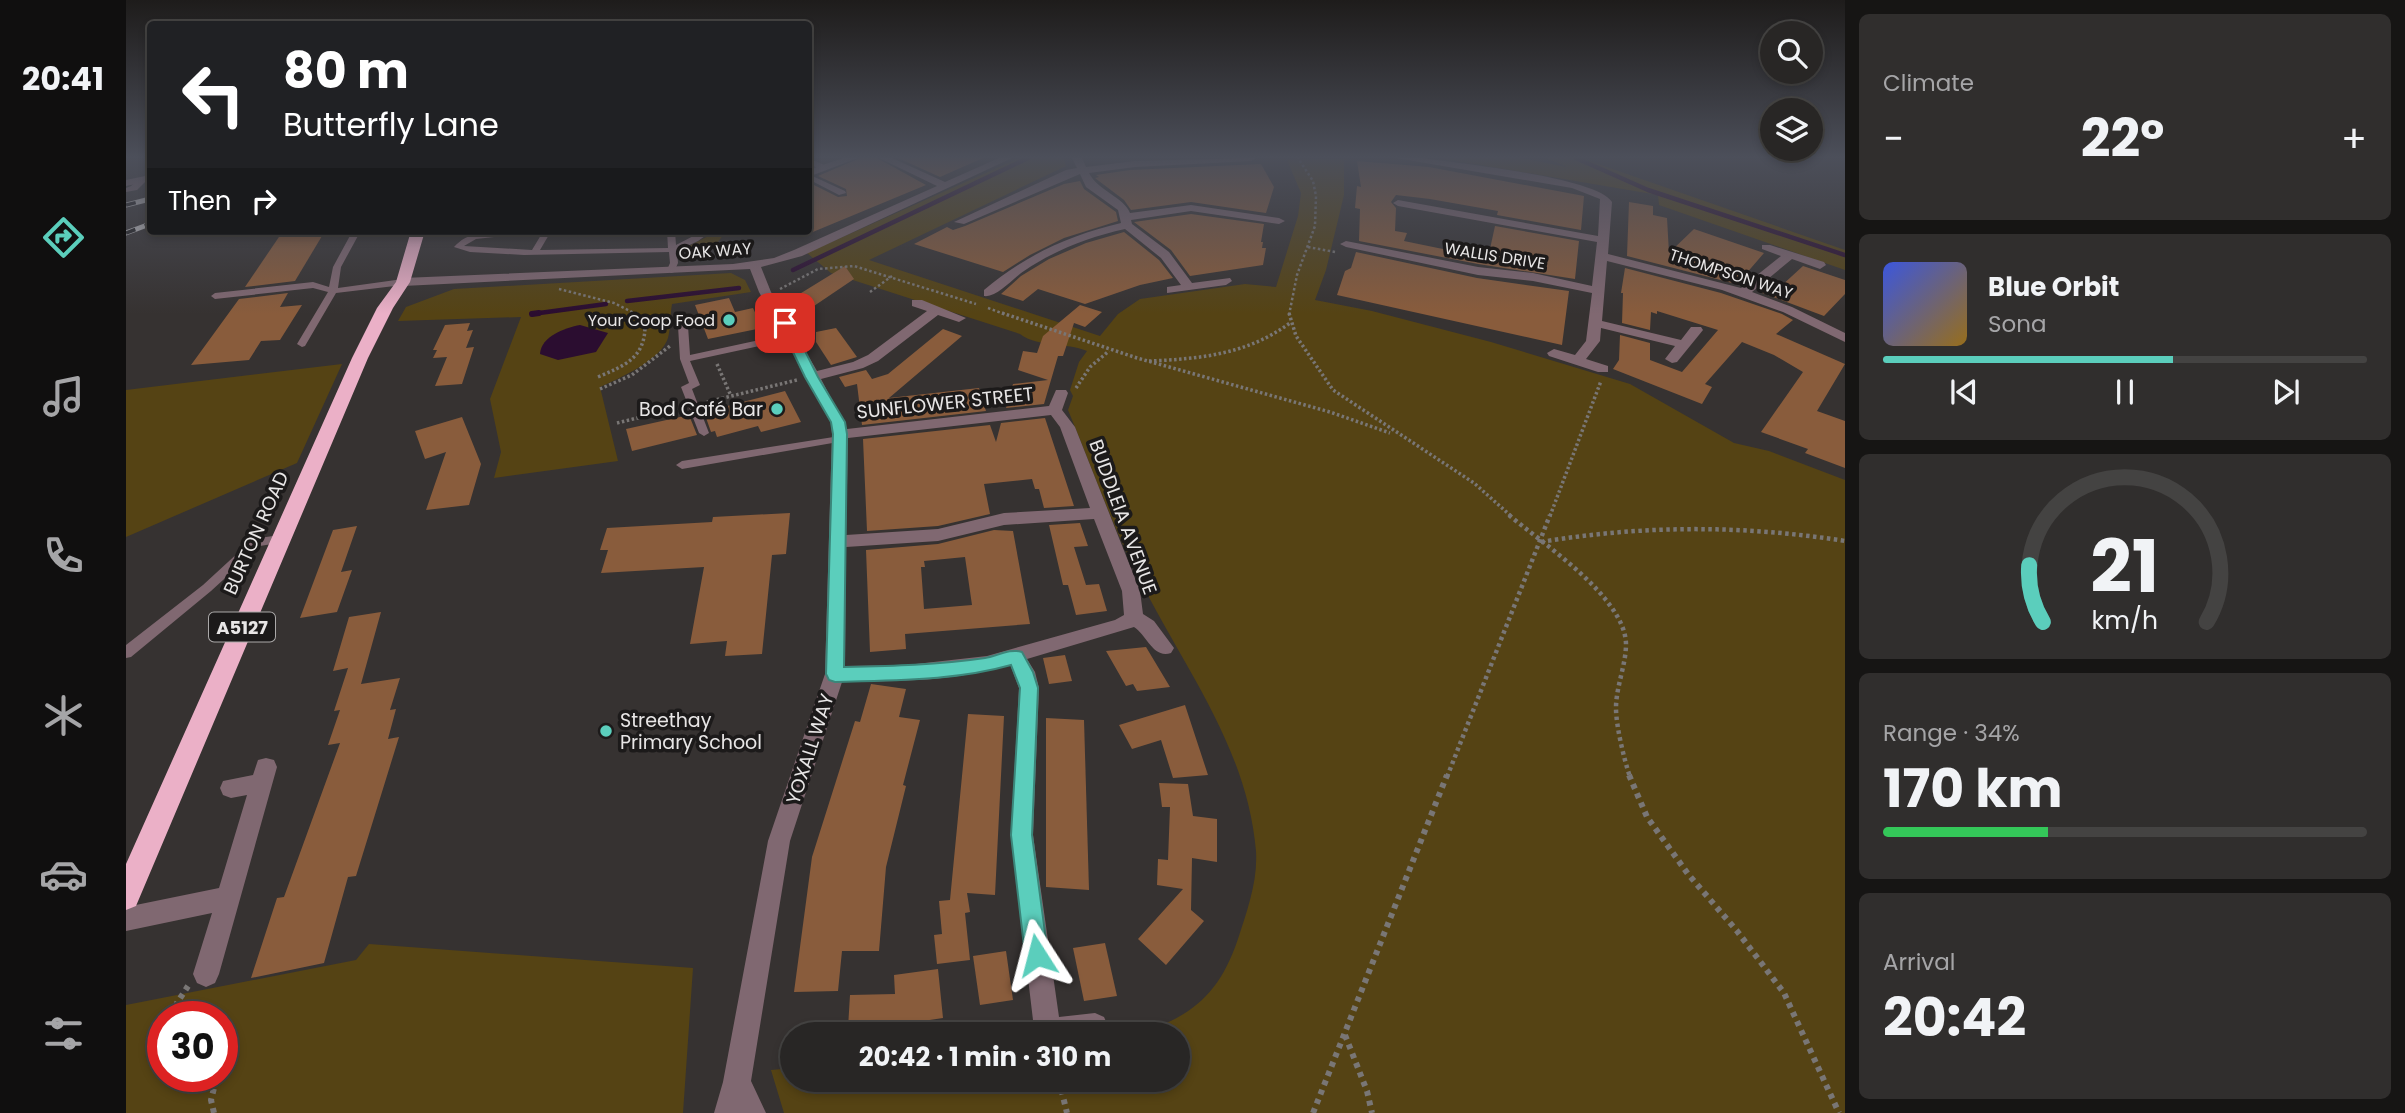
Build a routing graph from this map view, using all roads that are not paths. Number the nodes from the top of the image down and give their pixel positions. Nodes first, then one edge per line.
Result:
1 (892, 210) edge
2 (985, 210) edge
3 (1123, 210) edge
4 (1181, 210) edge
5 (1204, 210) edge
6 (1411, 210) edge
7 (1606, 210) edge
8 (1483, 218) junction
9 (1127, 221) junction
10 (1279, 221) dead end
11 (960, 222) dead end
12 (1480, 231) dead end
13 (354, 235) edge
14 (417, 235) edge
15 (497, 235) edge
16 (545, 235) edge
17 (671, 235) edge
18 (701, 235) edge
19 (1603, 240) junction
20 (1346, 243) road end
21 (1766, 247) dead end
22 (673, 250) junction
23 (536, 252) junction
24 (1790, 255) junction
25 (1601, 256) junction
26 (754, 265) junction
27 (1820, 265) dead end
28 (671, 270) junction
29 (1226, 281) dead end
30 (403, 282) junction
31 (1189, 287) junction
32 (1171, 290) dead end
33 (1598, 290) junction
34 (333, 291) junction
35 (988, 293) dead end
36 (1743, 293) junction
37 (215, 296) dead end
38 (917, 303) dead end
39 (937, 310) junction
40 (959, 317) dead end
41 (1595, 323) junction
42 (684, 326) dead end
43 (1696, 330) dead end
44 (791, 336) junction
45 (1845, 338) edge
46 (302, 344) dead end
47 (1682, 344) junction
48 (1554, 353) dead end
49 (685, 359) junction
50 (1672, 359) dead end
51 (1578, 361) junction
52 (1603, 369) road end
53 (811, 377) junction
54 (1058, 401) joint
55 (704, 433) dead end
56 (840, 437) junction
57 (682, 466) dead end
58 (1100, 513) junction
59 (280, 539) junction
60 (838, 542) junction
61 (1134, 618) junction
62 (1164, 648) dead end
63 (126, 653) edge
64 (1015, 656) junction
65 (835, 674) junction
66 (231, 788) dead end
67 (126, 896) edge
68 (228, 898) junction
69 (126, 919) edge
70 (206, 974) road end
71 (1036, 1022) edge
72 (737, 1082) junction
73 (728, 1113) edge
74 (752, 1113) edge

1 - 26 street, OAK WAY
2 - 11 street
3 - 9 street
4 - 9 street
5 - 10 street
6 - 8 street
7 - 19 street
8 - 12 street
8 - 19 street
9 - 31 street
9 - 35 street
13 - 34 lane
14 - 30 highway, BURTON ROAD / A5127
15 - 23 lane
16 - 23 lane
17 - 22 lane
18 - 22 lane
19 - 25 street
20 - 33 street, WALLIS DRIVE
21 - 24 street
22 - 23 lane
22 - 28 lane
24 - 27 street
24 - 36 street
25 - 33 street
25 - 36 street, THOMPSON WAY
26 - 28 street, OAK WAY
26 - 44 street, YOXALL WAY
28 - 30 street, OAK WAY
29 - 31 street
30 - 34 lane
30 - 59 highway, BURTON ROAD / A5127
31 - 32 street
33 - 41 street
34 - 37 lane
34 - 46 lane
36 - 45 street, THOMPSON WAY
38 - 39 street
39 - 40 street
39 - 53 street
41 - 47 street
41 - 51 street
42 - 49 lane
43 - 47 street
44 - 49 lane
44 - 53 street, YOXALL WAY
47 - 50 street
48 - 51 street
49 - 55 lane
51 - 52 street
53 - 56 street, YOXALL WAY
54 - 56 street, SUNFLOWER STREET
54 - 58 street, BUDDLEIA AVENUE
56 - 57 lane
56 - 60 street, YOXALL WAY
58 - 60 street
58 - 61 street, BUDDLEIA AVENUE
59 - 63 lane
59 - 67 highway, BURTON ROAD / A5127
60 - 65 street, YOXALL WAY
61 - 62 street, BUDDLEIA AVENUE
61 - 64 street
64 - 65 street
64 - 71 street
65 - 72 street, YOXALL WAY
66 - 68 street
68 - 69 street
68 - 70 street
72 - 73 street, YOXALL WAY
72 - 74 street

